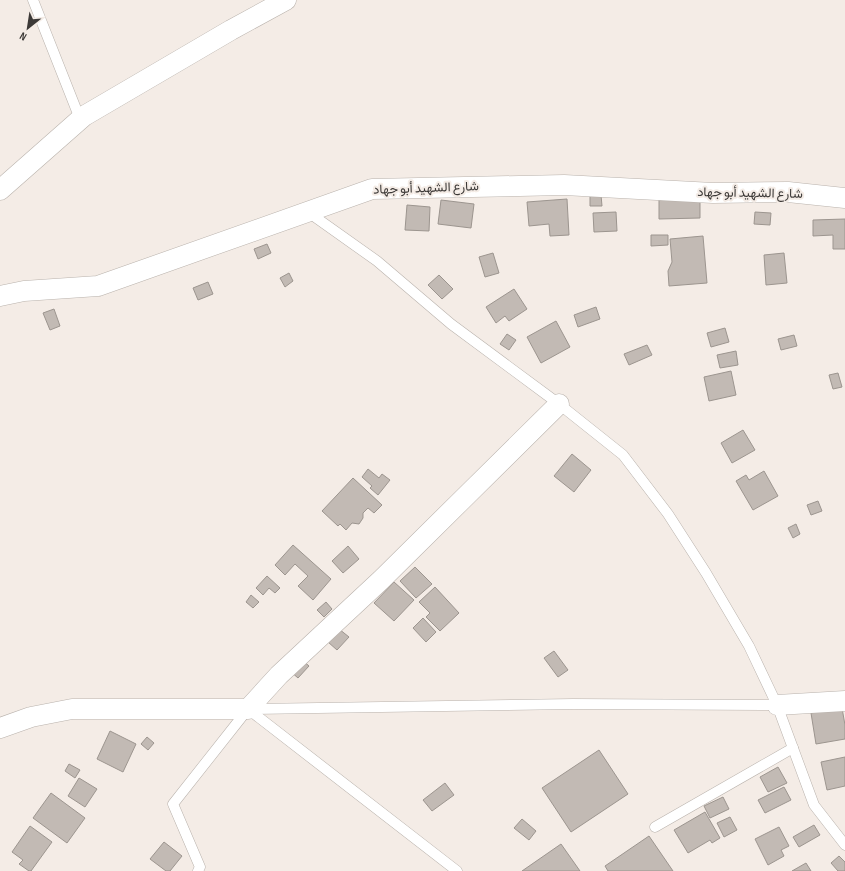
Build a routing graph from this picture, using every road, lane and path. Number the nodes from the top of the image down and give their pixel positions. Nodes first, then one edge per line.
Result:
1 (34, 0) edge
2 (286, 0) edge
3 (80, 119) junction
4 (0, 190) edge
5 (845, 198) edge
6 (307, 211) junction
7 (0, 296) edge
8 (559, 404) junction
9 (845, 701) edge
10 (777, 705) junction
11 (248, 709) junction
12 (0, 728) edge
13 (793, 748) junction
14 (655, 827) dead end
15 (845, 845) edge
16 (198, 871) edge
17 (457, 871) edge

1 - 3 lane
2 - 3 street
3 - 4 street
5 - 6 street, شارع الشهيد أبو جهاد
6 - 7 street, شارع الشهيد أبو جهاد
6 - 8 lane
8 - 10 lane
8 - 11 street
9 - 10 street
10 - 11 lane
10 - 13 lane
11 - 12 street
11 - 16 lane
11 - 17 lane
13 - 14 lane
13 - 15 lane

